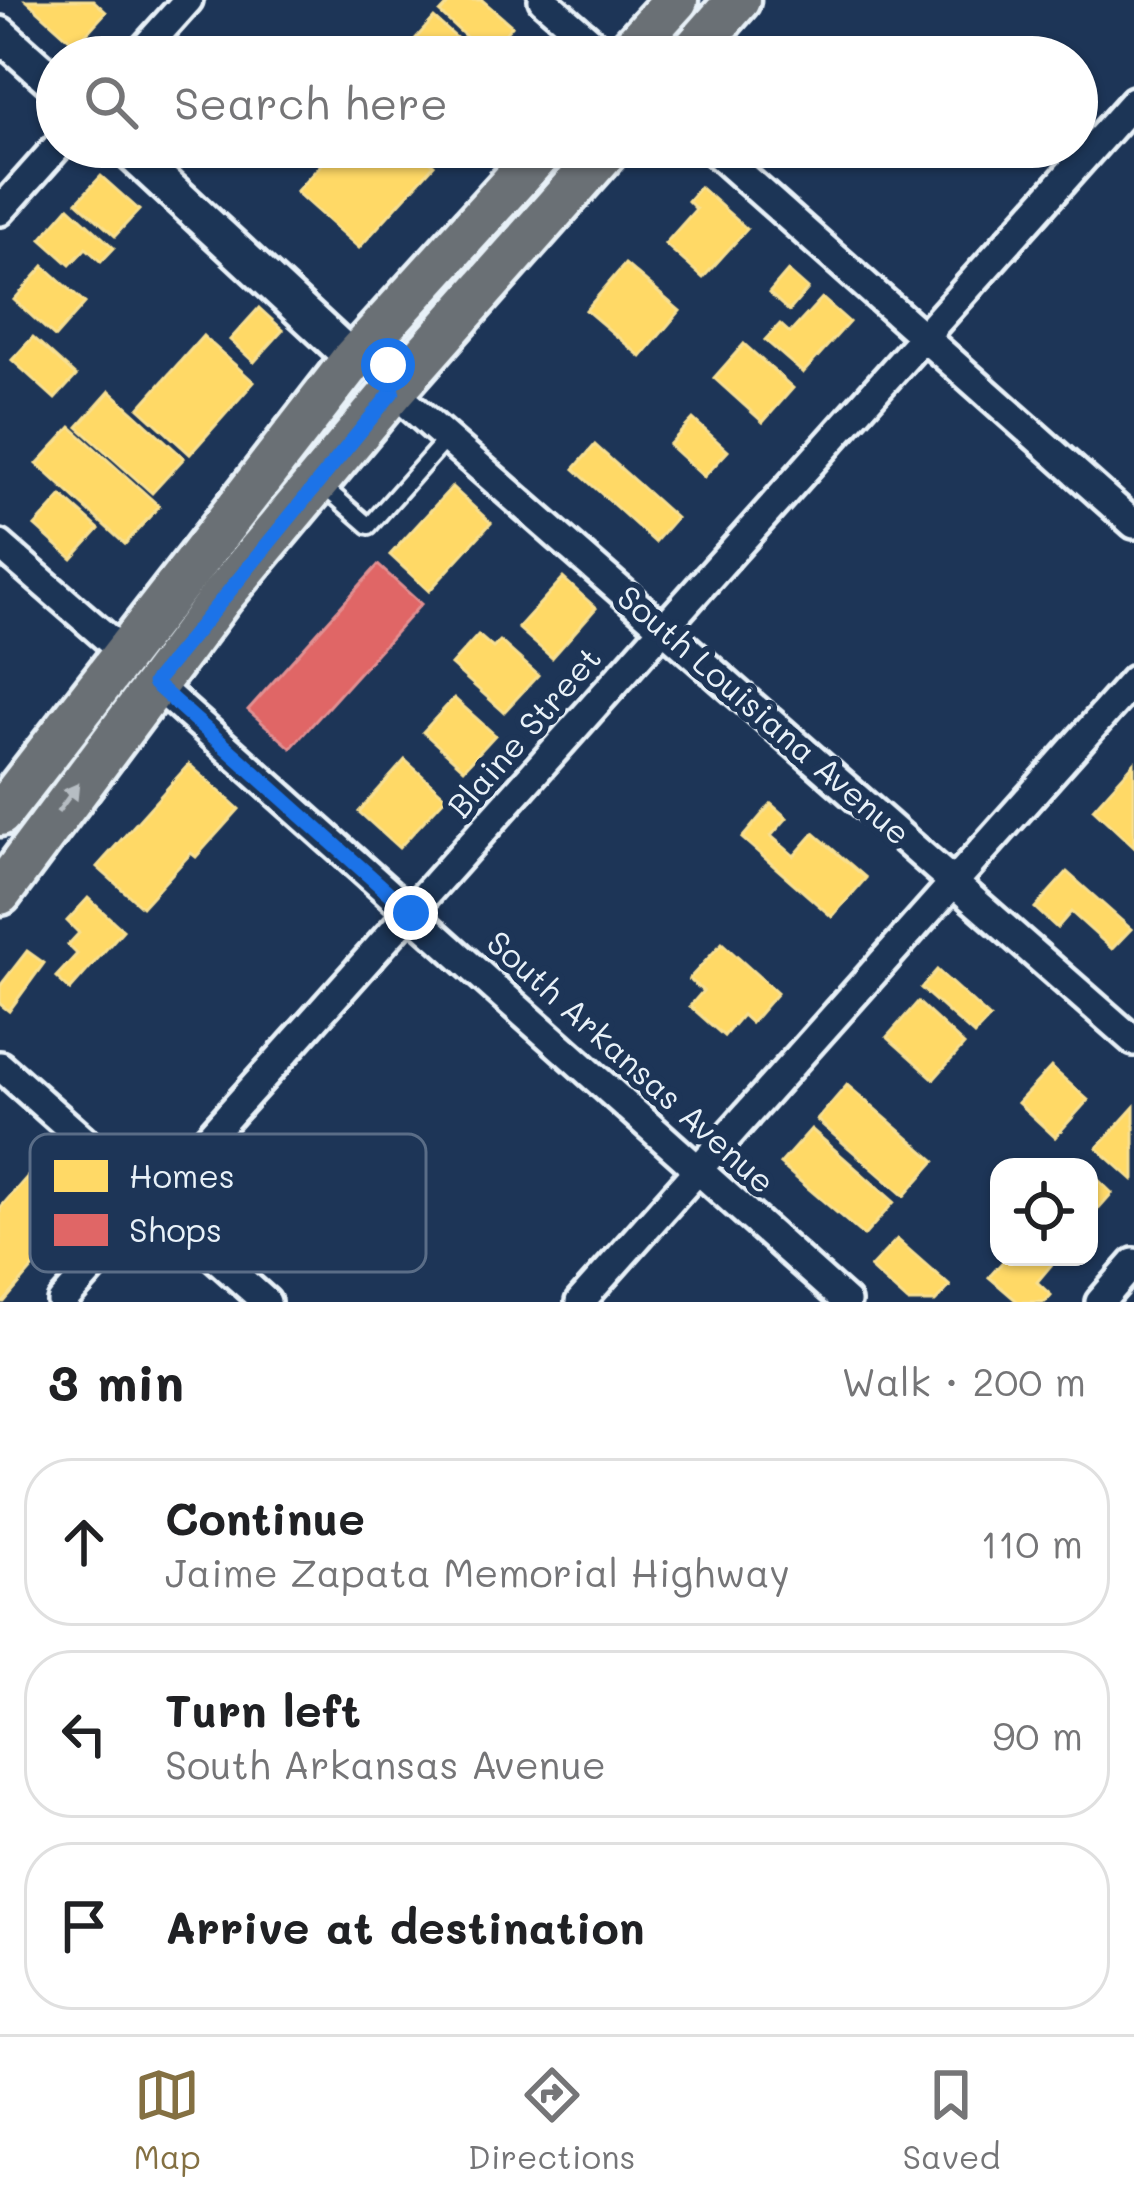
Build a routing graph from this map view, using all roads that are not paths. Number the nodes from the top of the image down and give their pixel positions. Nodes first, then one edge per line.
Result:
1 (188, 0) edge
2 (543, 0) edge
3 (676, 0) edge
4 (738, 0) edge
5 (0, 34) edge
6 (156, 36) edge
7 (584, 36) edge
8 (643, 36) edge
9 (706, 36) edge
10 (36, 66) edge
11 (1134, 100) edge
12 (1098, 140) edge
13 (38, 168) edge
14 (148, 168) edge
15 (525, 168) edge
16 (554, 168) edge
17 (590, 168) edge
18 (734, 168) edge
19 (1073, 168) edge
20 (0, 211) edge
21 (923, 337) junction
22 (353, 359) junction
23 (393, 391) junction
24 (447, 438) junction
25 (317, 481) junction
26 (1134, 524) edge
27 (0, 545) edge
28 (663, 628) junction
29 (123, 652) junction
30 (1134, 680) edge
31 (154, 683) junction
32 (0, 814) edge
33 (955, 881) junction
34 (0, 892) edge
35 (411, 913) junction
36 (1134, 1041) edge
37 (0, 1066) edge
38 (77, 1134) edge
39 (212, 1134) edge
40 (698, 1170) junction
41 (1134, 1264) edge
42 (88, 1272) edge
43 (232, 1272) edge
44 (62, 1302) edge
45 (266, 1302) edge
46 (580, 1302) edge
47 (847, 1302) edge
48 (1100, 1302) edge

1 - 6 street
2 - 7 street
3 - 8 main road
4 - 9 main road
5 - 10 street
11 - 12 street, Blaine Street
13 - 20 street
14 - 22 street
15 - 22 main road
16 - 23 main road
17 - 23 main road
18 - 21 street
19 - 21 street, Blaine Street
21 - 26 street
21 - 28 street, Blaine Street
22 - 29 main road
22 - 31 main road
23 - 24 street, South Louisiana Avenue
23 - 25 main road
24 - 25 lane
24 - 28 street, South Louisiana Avenue
25 - 31 main road
27 - 29 street
28 - 33 street, South Louisiana Avenue
28 - 35 street, Blaine Street
29 - 32 main road
30 - 33 street
34 -> 31 main road
31 - 35 street, South Arkansas Avenue
33 - 36 street, South Louisiana Avenue
33 - 40 street
35 - 39 street, Blaine Street
35 - 40 street, South Arkansas Avenue
37 - 38 street
40 - 46 street
40 - 47 street, South Arkansas Avenue
41 - 48 street
42 - 44 street, Blaine Street
43 - 45 street

